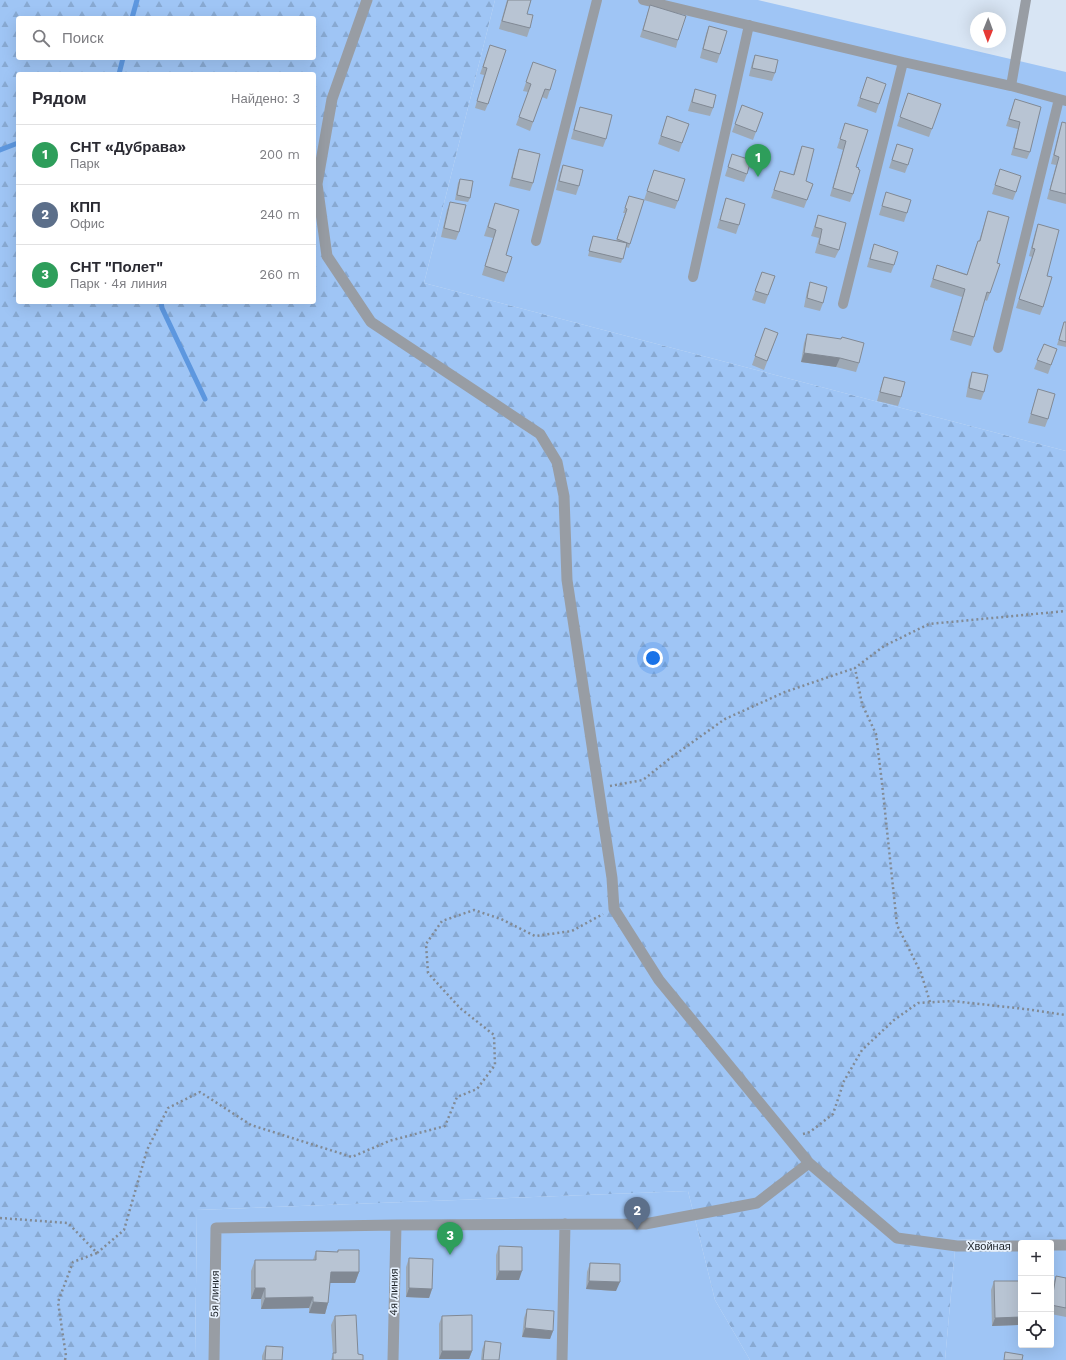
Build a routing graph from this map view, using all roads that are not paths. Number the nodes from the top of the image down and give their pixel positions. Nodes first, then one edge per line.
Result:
1 (367, 0) edge
2 (597, 0) edge
3 (643, 0) edge
4 (1026, 0) edge
5 (749, 25) junction
6 (903, 62) junction
7 (1011, 86) junction
8 (1062, 100) edge
9 (536, 241) dead end
10 (693, 277) dead end
11 (843, 304) dead end
12 (998, 348) dead end
13 (809, 1163) junction
14 (565, 1224) junction
15 (396, 1225) junction
16 (1018, 1246) edge
17 (1054, 1246) edge
18 (1066, 1246) edge
19 (214, 1360) edge
20 (393, 1360) edge
21 (562, 1360) edge

1 - 13 street, Хвойная
2 - 9 lane
3 - 5 lane
4 - 7 lane
5 - 6 lane
5 - 10 lane
6 - 7 lane
6 - 11 lane
7 - 8 lane
8 - 12 lane
13 - 14 street
13 - 16 street, Хвойная
14 - 15 street
14 - 21 street
15 - 19 street, 5я линия
15 - 20 street, 4я линия
17 - 18 street

